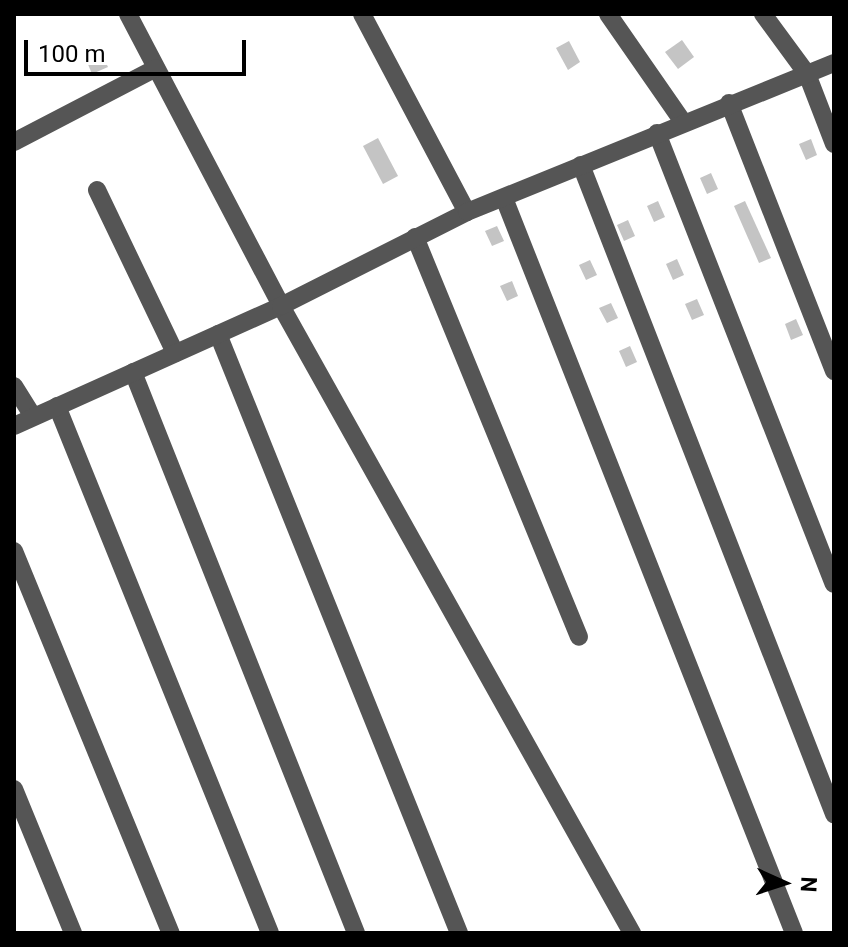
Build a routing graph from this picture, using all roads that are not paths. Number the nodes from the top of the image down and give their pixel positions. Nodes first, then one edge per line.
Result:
1 (128, 14) edge
2 (362, 14) edge
3 (608, 14) edge
4 (763, 14) edge
5 (834, 63) edge
6 (156, 68) junction
7 (807, 74) junction
8 (729, 103) junction
9 (683, 122) junction
10 (657, 133) junction
11 (14, 142) edge
12 (834, 144) edge
13 (581, 165) junction
14 (97, 190) dead end
15 (504, 198) junction
16 (467, 212) junction
17 (415, 237) junction
18 (281, 306) junction
19 (218, 334) junction
20 (175, 353) junction
21 (834, 371) edge
22 (133, 372) junction
23 (14, 386) edge
24 (57, 406) junction
25 (33, 417) junction
26 (14, 426) edge
27 (14, 551) edge
28 (834, 584) edge
29 (579, 637) dead end
30 (14, 789) edge
31 (834, 814) edge
32 (73, 933) edge
33 (171, 933) edge
34 (270, 933) edge
35 (356, 933) edge
36 (459, 933) edge
37 (632, 933) edge
38 (794, 933) edge

1 - 6 street
2 - 16 street
3 - 9 street
4 - 7 street
5 - 7 street
6 - 11 street
6 - 18 street
7 - 8 street
7 - 12 street
8 - 9 street
8 - 21 street
9 - 10 street
10 - 13 street
10 - 28 street
13 - 15 street
13 - 31 street
14 - 20 street
15 - 16 street
15 - 38 street
16 - 17 street
17 - 18 street
17 - 29 street
18 - 19 street
18 - 37 street
19 - 20 street
19 - 36 street
20 - 22 street
22 - 24 street
22 - 35 street
23 - 25 street
24 - 25 street
24 - 34 street
25 - 26 street
27 - 33 street
30 - 32 street

